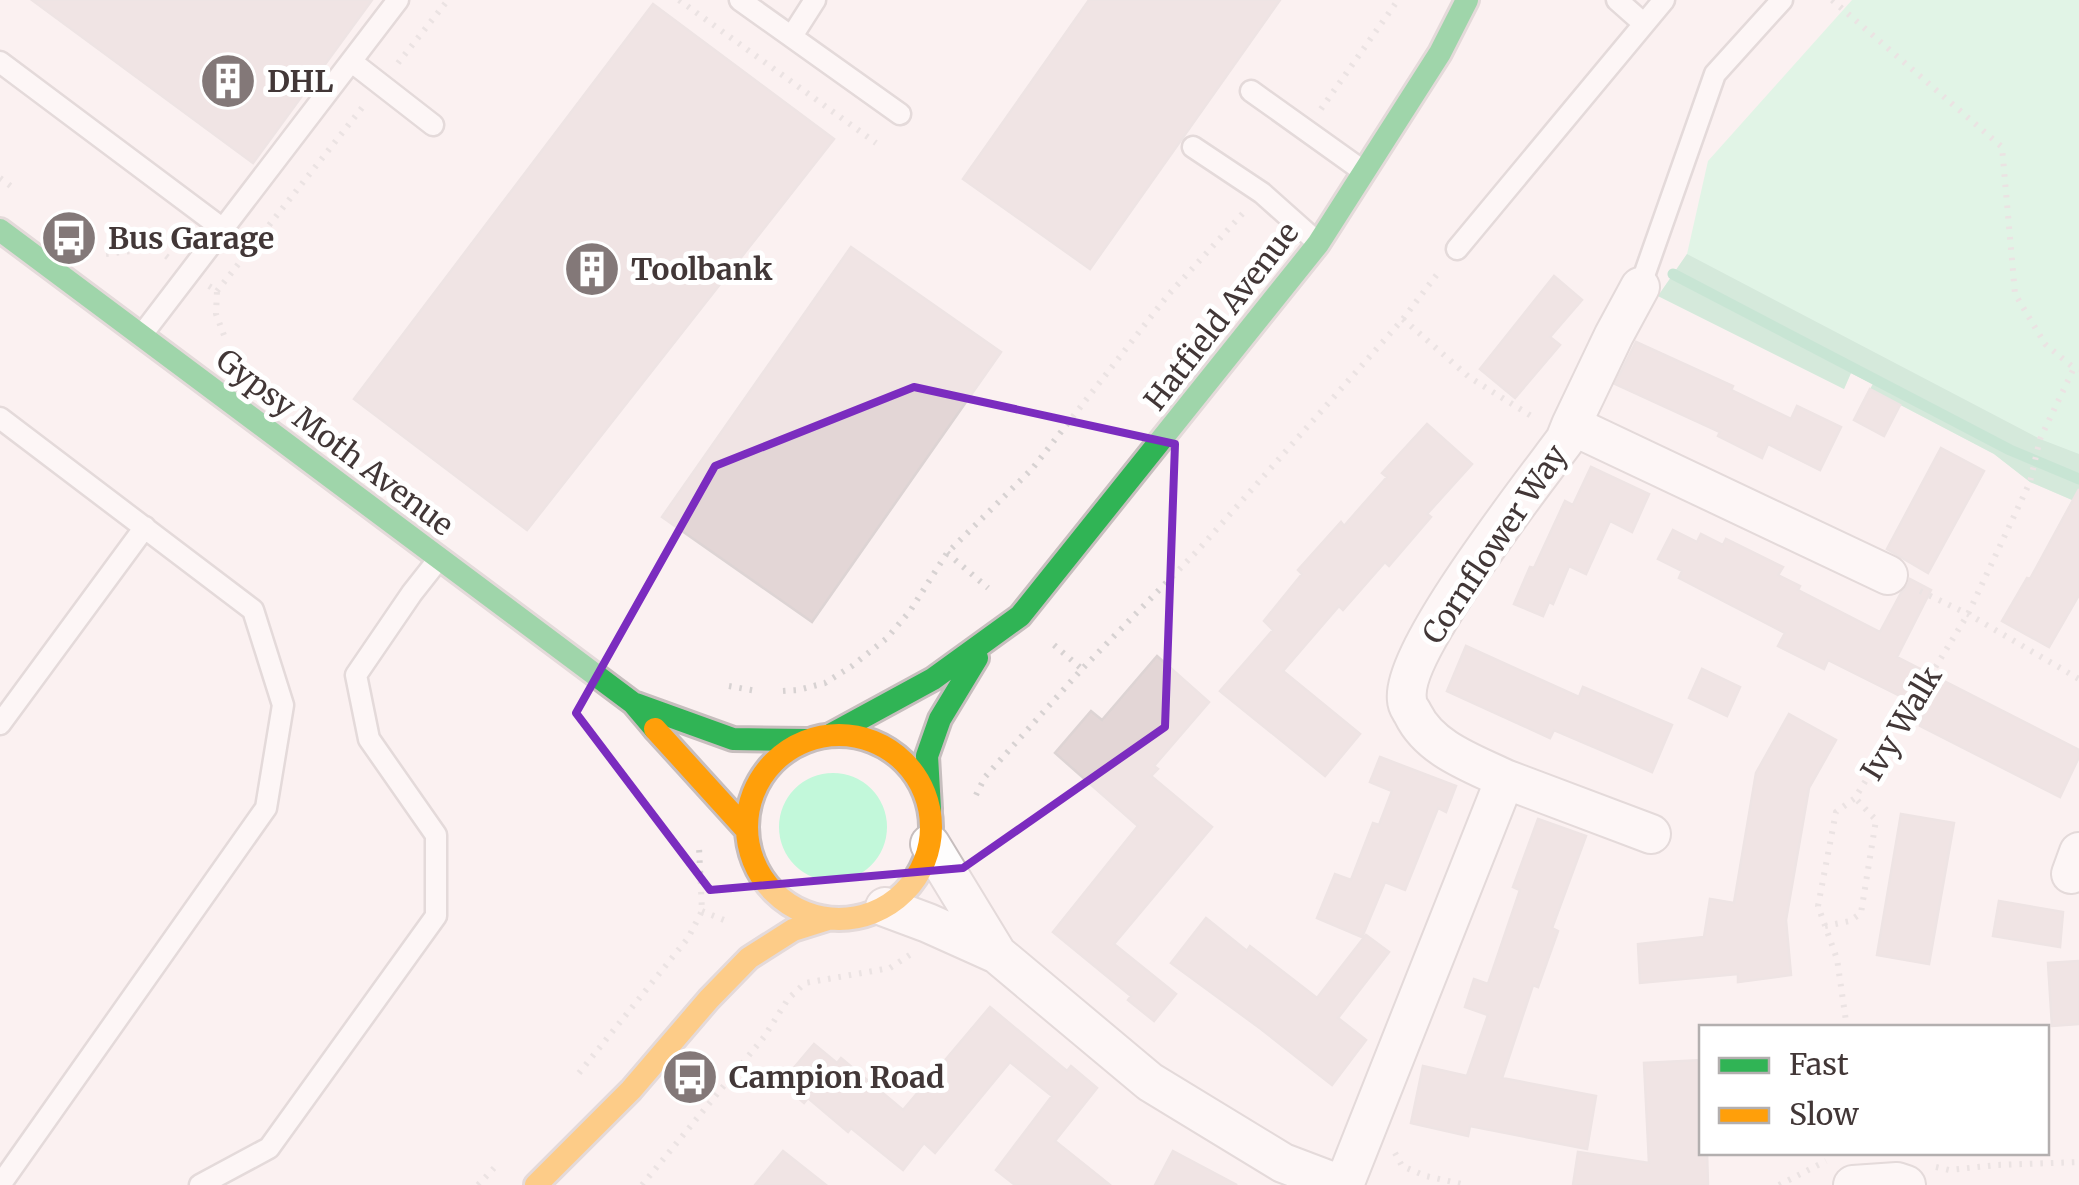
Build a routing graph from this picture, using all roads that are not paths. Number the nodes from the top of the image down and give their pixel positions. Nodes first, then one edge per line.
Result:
1 (398, 0) edge
2 (740, 0) edge
3 (815, 0) edge
4 (1467, 0) edge
5 (1616, 0) edge
6 (1664, 0) edge
7 (1782, 0) edge
8 (1643, 23) junction
9 (792, 36) junction
10 (0, 62) edge
11 (352, 62) junction
12 (1251, 91) dead end
13 (900, 114) dead end
14 (433, 125) dead end
15 (1193, 147) dead end
16 (1364, 172) junction
17 (223, 229) junction
18 (0, 230) edge
19 (1318, 244) junction
20 (1457, 248) road end
21 (1640, 288) joint
22 (143, 334) junction
23 (0, 418) edge
24 (1568, 432) junction
25 (145, 528) junction
26 (439, 558) junction
27 (1888, 574) road end
28 (987, 643) junction
29 (633, 704) junction
30 (0, 724) edge
31 (832, 734) junction
32 (806, 740) junction
33 (1505, 779) junction
34 (744, 827) junction
35 (930, 827) junction
36 (1651, 834) dead end
37 (753, 862) junction
38 (750, 893) dead end
39 (885, 908) junction
40 (828, 919) junction
41 (738, 938) dead end
42 (997, 954) junction
43 (708, 998) junction
44 (0, 1184) edge
45 (200, 1185) edge
46 (536, 1185) edge
47 (1343, 1185) edge
48 (1853, 1185) edge
49 (1906, 1185) edge

1 - 11 lane
2 - 9 lane
3 - 9 lane
4 - 16 street, Hatfield Avenue
5 - 8 lane
6 - 8 lane
7 - 21 lane
8 - 20 lane
9 - 13 lane
10 - 17 lane
11 - 14 lane
11 - 17 lane
12 - 16 lane
15 - 19 lane
16 - 19 street, Hatfield Avenue
17 - 22 lane
18 - 22 street, Gypsy Moth Avenue
19 - 28 street, Hatfield Avenue
21 - 24 street
22 - 26 street, Gypsy Moth Avenue
23 - 25 lane
24 - 27 street, Cornflower Way
24 - 33 street, Cornflower Way
25 - 30 lane
25 - 44 lane
26 - 29 street, Gypsy Moth Avenue
26 - 45 lane
28 - 31 street, Hatfield Avenue
28 - 35 street, Hatfield Avenue
29 - 32 street, Gypsy Moth Avenue
29 - 34 street, Gypsy Moth Avenue
31 - 32 street
31 - 35 street
32 - 34 street
33 - 36 street, Cornflower Way
33 - 47 street
34 - 37 street
35 - 39 street
35 - 42 street
37 - 38 street
37 - 40 street
39 - 40 street
39 - 42 street
40 - 43 street
41 - 43 street
42 - 47 street
43 - 46 street
48 - 49 street

